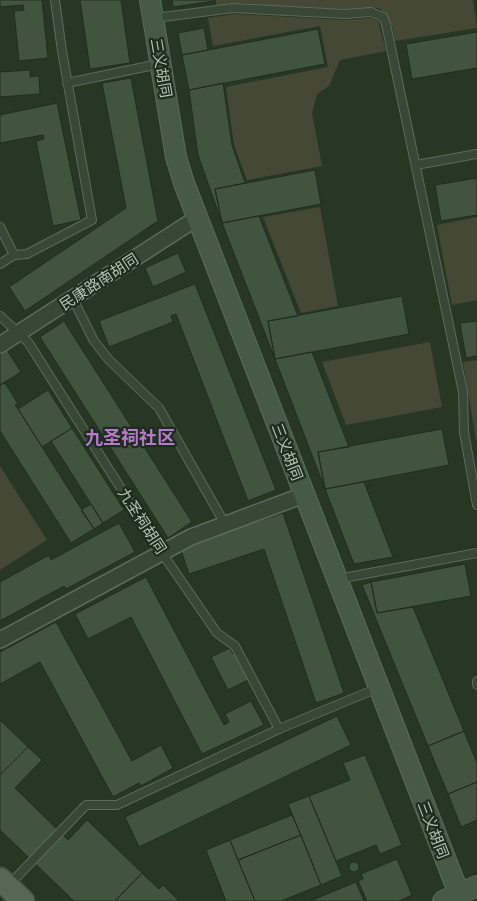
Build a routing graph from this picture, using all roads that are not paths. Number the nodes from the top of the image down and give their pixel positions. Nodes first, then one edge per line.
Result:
1 (55, 0) edge
2 (151, 9) edge
3 (161, 64) junction
4 (67, 83) junction
5 (477, 154) edge
6 (416, 165) junction
7 (196, 218) junction
8 (0, 227) edge
9 (14, 255) junction
10 (0, 264) edge
11 (73, 299) junction
12 (0, 316) edge
13 (19, 335) junction
14 (0, 345) edge
15 (304, 495) junction
16 (477, 505) edge
17 (225, 524) junction
18 (477, 552) edge
19 (162, 553) junction
20 (336, 579) junction
21 (0, 640) edge
22 (378, 688) junction
23 (279, 729) junction
24 (477, 886) edge
25 (10, 889) edge
26 (451, 898) edge

1 - 4 lane
2 - 3 street, 三义胡同
2 - 6 lane
3 - 4 lane
3 - 7 street, 三义胡同
4 - 9 lane
5 - 6 lane
6 - 16 lane
7 - 11 street, 民康路南胡同
7 - 15 street, 三义胡同
8 - 9 lane
9 - 10 lane
11 - 13 street, 民康路南胡同
11 - 17 lane
12 - 13 lane, 九圣祠胡同
13 - 14 street, 民康路南胡同
13 - 19 lane, 九圣祠胡同
15 - 17 street
15 - 20 street, 三义胡同
17 - 19 street
18 - 20 lane
19 - 21 street
19 - 23 lane, 九圣祠胡同
20 - 22 street, 三义胡同
22 - 23 lane
22 - 26 street, 三义胡同
23 - 25 lane
24 - 26 street

